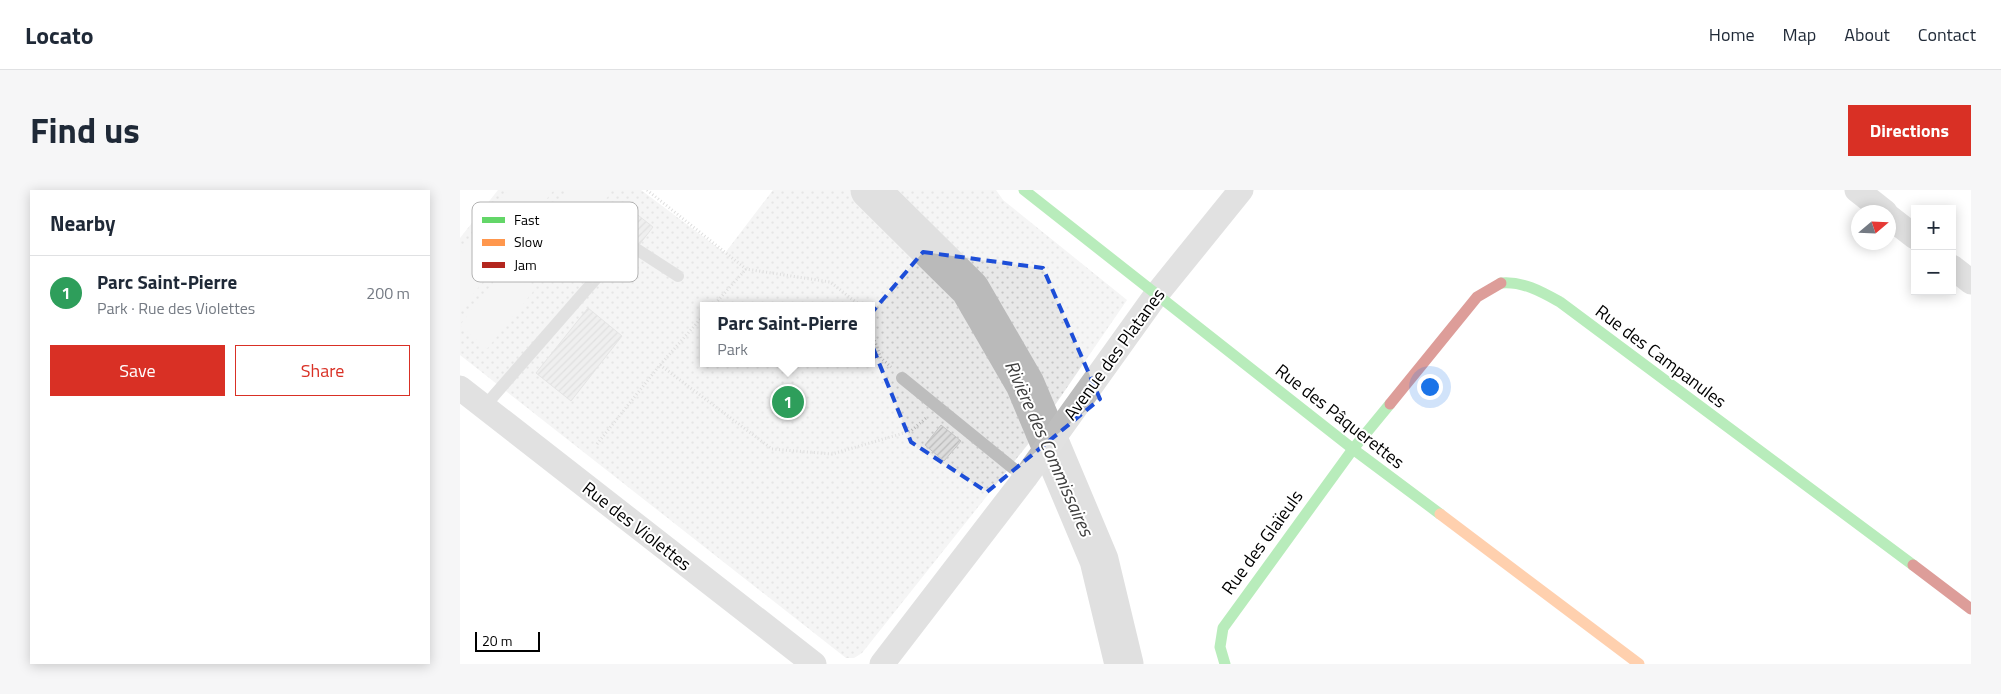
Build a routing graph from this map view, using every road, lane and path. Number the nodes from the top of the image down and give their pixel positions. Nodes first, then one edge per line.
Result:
1 (647, 190) edge
2 (1024, 190) edge
3 (1241, 190) edge
4 (1857, 190) edge
5 (1876, 205) edge
6 (1896, 222) edge
7 (1911, 234) edge
8 (638, 250) edge
9 (746, 268) junction
10 (1956, 270) edge
11 (678, 276) dead end
12 (593, 282) edge
13 (1971, 282) edge
14 (1156, 295) junction
15 (716, 302) edge
16 (856, 302) edge
17 (700, 320) edge
18 (875, 342) edge
19 (660, 365) junction
20 (902, 378) joint
21 (460, 388) edge
22 (484, 407) junction
23 (938, 407) junction
24 (597, 444) dead end
25 (1353, 449) junction
26 (1025, 478) junction
27 (1971, 609) edge
28 (814, 664) edge
29 (882, 664) edge
30 (1226, 664) edge
31 (1639, 664) edge

1 - 9 path
2 - 14 street, Rue des Pâquerettes
3 - 14 street, Avenue des Platanes
4 - 5 street
6 - 7 street
8 - 11 lane
9 - 15 path
9 - 16 path
10 - 13 street
12 - 22 lane
14 - 25 street, Rue des Pâquerettes
14 - 26 street, Avenue des Platanes
17 - 19 path
18 - 20 path
19 - 23 path
19 - 24 path
20 - 23 lane
21 - 22 street, Rue des Violettes
22 - 28 street, Rue des Violettes
23 - 26 lane
25 - 27 street, Rue des Campanules
25 - 30 street, Rue des Glaïeuls
25 - 31 street, Rue des Pâquerettes
26 - 29 street, Avenue des Platanes

